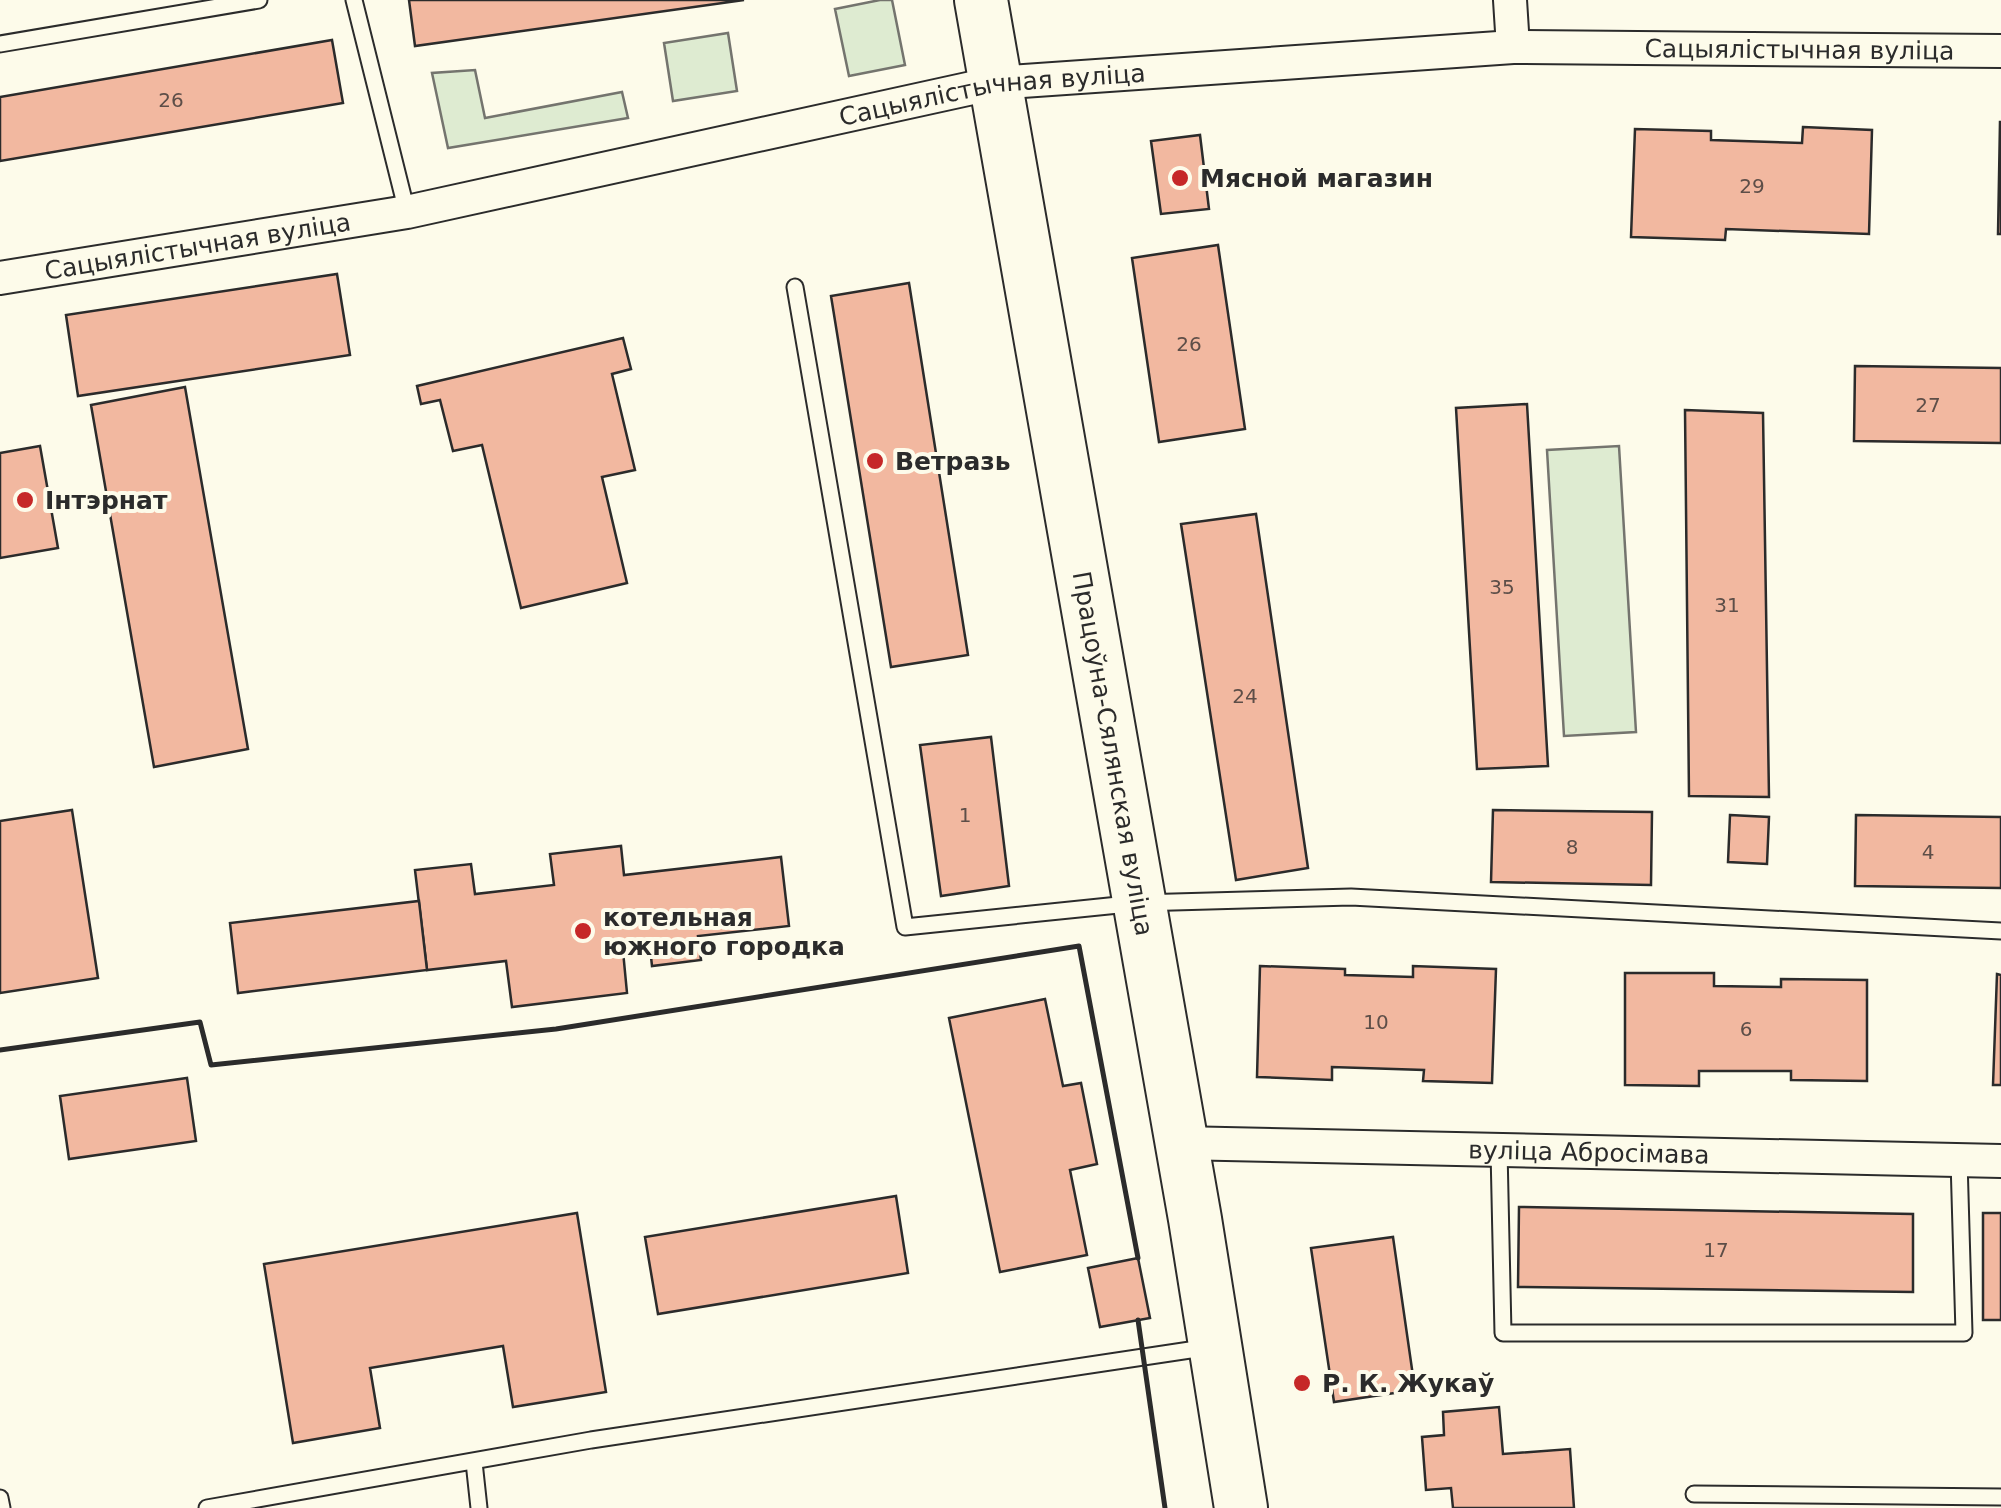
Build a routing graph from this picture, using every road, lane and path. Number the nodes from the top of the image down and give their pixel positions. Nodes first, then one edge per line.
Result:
1 (259, 0) edge
2 (354, 0) edge
3 (980, 0) edge
4 (1510, 0) edge
5 (0, 44) edge
6 (1513, 47) junction
7 (2001, 51) edge
8 (995, 84) junction
9 (406, 212) junction
10 (0, 278) edge
11 (795, 287) dead end
12 (1138, 903) junction
13 (2001, 931) edge
14 (1179, 1143) junction
15 (1499, 1150) junction
16 (1959, 1160) junction
17 (2001, 1161) edge
18 (1214, 1346) junction
19 (474, 1462) junction
20 (1694, 1494) dead end
21 (2001, 1497) edge
22 (0, 1498) edge
23 (2, 1508) edge
24 (207, 1508) edge
25 (479, 1508) edge
26 (1242, 1508) edge

1 - 5 lane
2 - 9 lane
3 - 8 main road, Працоўна-Сялянская вуліца
4 - 6 street
6 - 7 street, Сацыялістычная вуліца
6 - 8 street, Сацыялістычная вуліца
8 - 9 street, Сацыялістычная вуліца
8 - 12 main road, Працоўна-Сялянская вуліца
9 - 10 street, Сацыялістычная вуліца
11 - 12 lane
12 - 13 lane
12 - 14 main road, Працоўна-Сялянская вуліца
14 - 15 street, вуліца Абросімава
14 - 18 main road, Працоўна-Сялянская вуліца
15 - 16 street, вуліца Абросімава
15 - 16 lane
16 - 17 street, вуліца Абросімава
18 - 19 lane
18 - 26 main road, Працоўна-Сялянская вуліца
19 - 24 lane
19 - 25 lane
20 - 21 lane
22 - 23 lane

